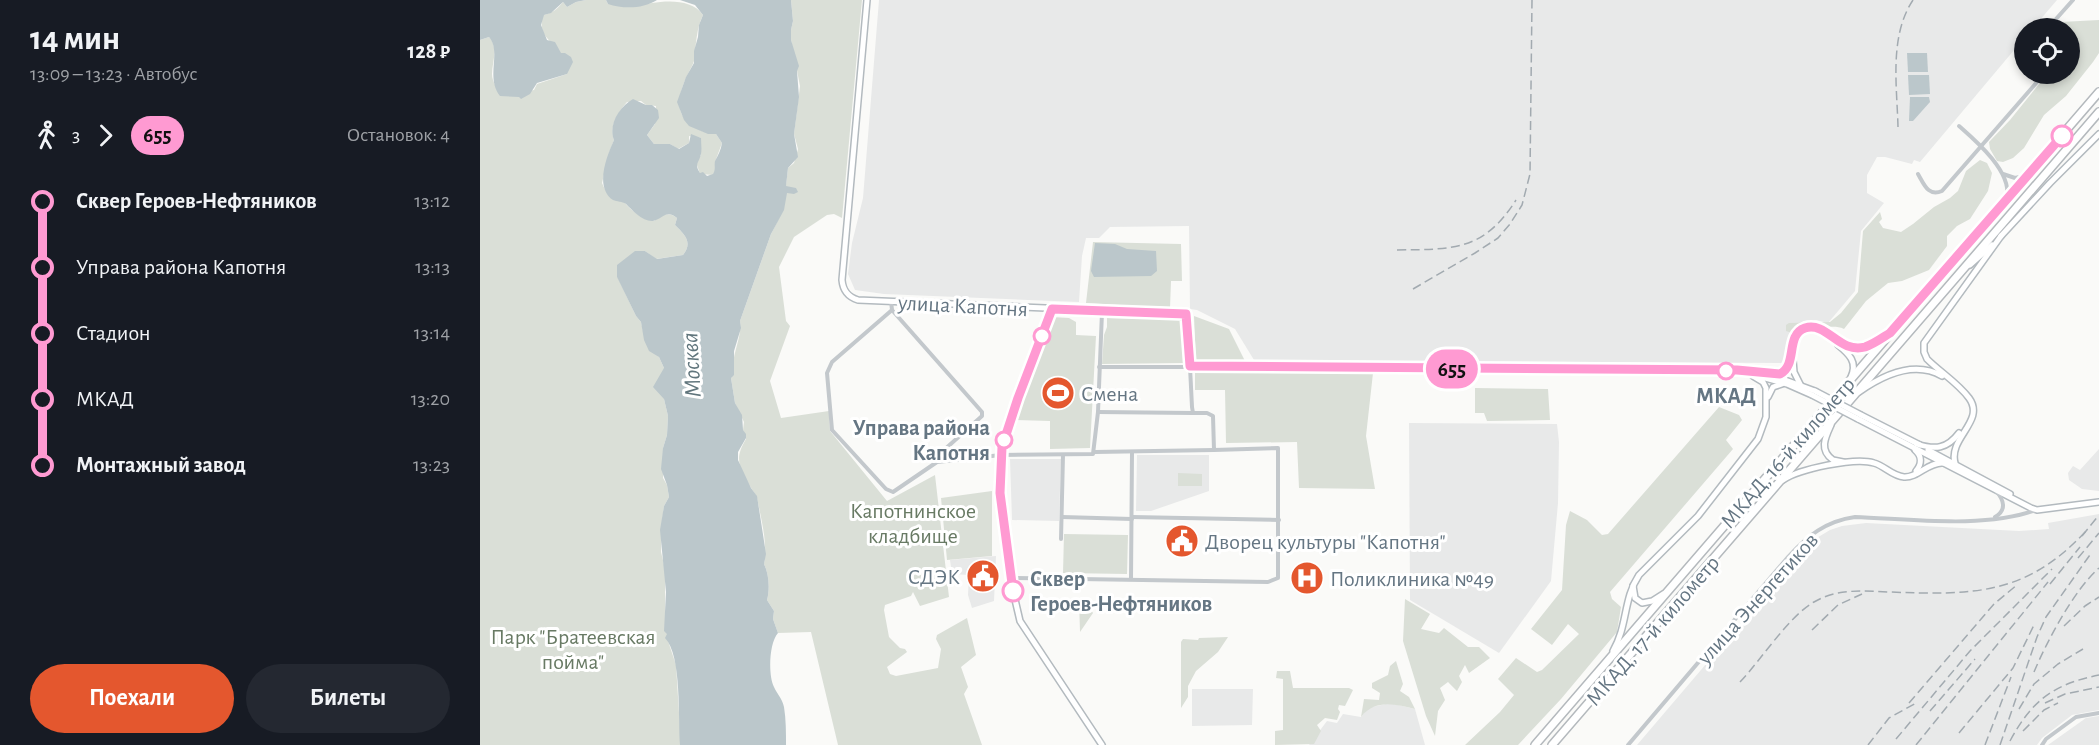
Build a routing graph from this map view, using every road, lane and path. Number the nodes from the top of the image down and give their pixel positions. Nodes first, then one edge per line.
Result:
1 (867, 0) edge
2 (2073, 0) edge
3 (2057, 18) edge
4 (2035, 84) edge
5 (2099, 92) edge
6 (2099, 112) edge
7 (1959, 126) dead end
8 (2099, 134) edge
9 (1981, 146) junction
10 (1918, 174) dead end
11 (2002, 174) junction
12 (2028, 175) junction
13 (2002, 204) junction
14 (2001, 236) junction
15 (1950, 284) junction
16 (891, 301) junction
17 (892, 309) junction
18 (1052, 309) junction
19 (1102, 312) junction
20 (1890, 333) junction
21 (1190, 366) junction
22 (1099, 367) junction
23 (1724, 371) junction
24 (1754, 375) junction
25 (1769, 375) junction
26 (1850, 380) junction
27 (1787, 384) junction
28 (1802, 386) junction
29 (1813, 393) junction
30 (1851, 399) junction
31 (1767, 401) junction
32 (1098, 412) junction
33 (1193, 413) junction
34 (1835, 417) junction
35 (1860, 417) junction
36 (1917, 444) junction
37 (1910, 445) junction
38 (1214, 450) junction
39 (1094, 452) junction
40 (1132, 452) junction
41 (1001, 455) junction
42 (1063, 455) junction
43 (946, 461) junction
44 (1954, 465) junction
45 (1774, 487) junction
46 (1994, 489) junction
47 (2099, 502) edge
48 (2037, 510) junction
49 (1062, 518) junction
50 (1132, 518) junction
51 (1279, 519) junction
52 (1989, 519) junction
53 (1061, 538) dead end
54 (1010, 578) junction
55 (1131, 579) junction
56 (1635, 581) junction
57 (1669, 590) junction
58 (1606, 663) junction
59 (2099, 713) edge
60 (1102, 745) edge
61 (1535, 745) edge
62 (1552, 745) edge
63 (1628, 745) edge
64 (2042, 745) edge

1 - 16 main road, улица Капотня
2 - 3 street
4 - 9 street
5 - 12 highway, МКАД, 16-й километр
6 - 15 highway, МКАД, 16-й километр
7 - 9 street
8 - 14 main road
9 - 10 street
9 - 11 street
11 - 12 street
11 - 13 street
12 - 13 highway, МКАД, 16-й километр
13 - 20 highway, МКАД, 16-й километр
14 - 15 main road
14 - 44 main road
15 - 30 highway, МКАД, 16-й километр
16 - 17 street
16 - 18 main road, улица Капотня
17 - 43 street
17 - 43 street
18 - 19 main road, улица Капотня
18 - 41 main road
19 - 21 main road, улица Капотня
19 - 22 street
20 - 25 main road
20 - 26 highway, МКАД, 16-й километр
21 - 22 street
21 - 23 main road
21 - 33 street
22 - 32 street
23 - 24 main road
23 - 25 main road
24 - 27 main road
24 - 31 main road
25 - 28 main road
26 - 28 main road
26 - 57 highway, МКАД, 16-й километр
27 - 29 main road
27 - 31 main road
28 - 29 main road
29 - 35 main road, bridge
30 - 34 highway, МКАД, 16-й километр
30 - 36 main road
31 - 56 main road
32 - 33 street
32 - 39 street
33 - 38 street
34 - 37 main road
34 - 45 highway, МКАД, 16-й километр
35 - 36 main road
35 - 37 main road
36 - 44 main road
37 - 44 main road
38 - 40 street
38 - 51 street
39 - 40 street
39 - 42 street
40 - 50 street
41 - 42 street
41 - 43 street
41 - 54 main road
42 - 49 street
44 - 45 main road
44 - 46 main road
44 - 48 main road
45 - 62 highway, МКАД, 17-й километр
46 - 48 main road
46 - 52 street
47 - 48 main road, улица Энергетиков
48 - 52 street, улица Энергетиков
49 - 50 street
49 - 53 street
50 - 51 street
50 - 55 street
51 - 55 street
52 - 63 street, улица Энергетиков
54 - 55 street
54 - 60 main road
56 - 57 main road
56 - 58 main road
57 - 58 highway, МКАД, 17-й километр
58 - 61 highway, МКАД, 17-й километр
59 - 64 street

